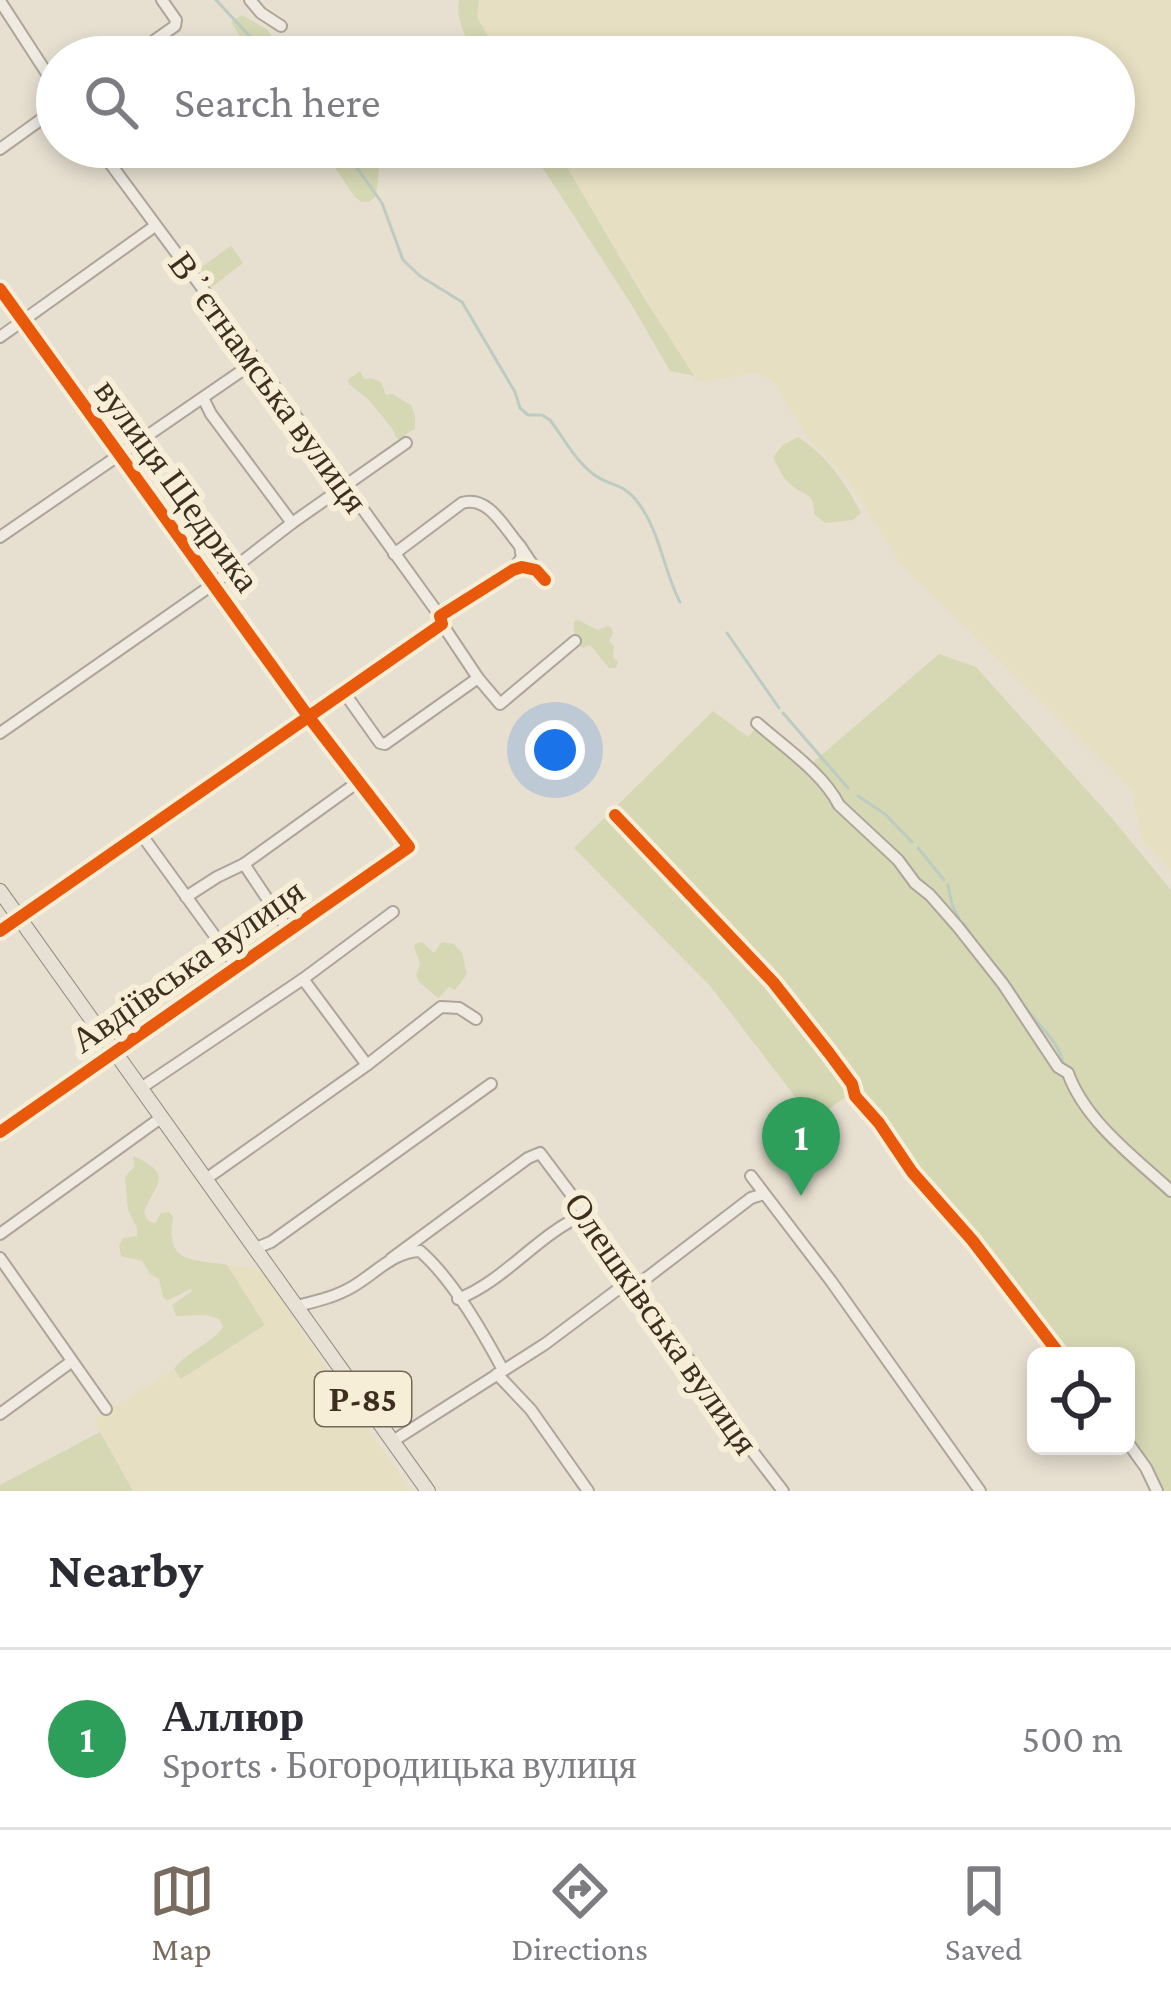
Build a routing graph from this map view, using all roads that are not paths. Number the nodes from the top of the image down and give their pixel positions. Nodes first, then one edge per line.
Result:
1 (162, 0) edge
2 (250, 0) edge
3 (0, 1) edge
4 (280, 26) dead end
5 (161, 36) edge
6 (36, 57) edge
7 (36, 123) edge
8 (0, 149) edge
9 (113, 168) edge
10 (155, 226) junction
11 (0, 289) edge
12 (22, 321) junction
13 (0, 337) edge
14 (256, 362) junction
15 (203, 398) junction
16 (406, 443) dead end
17 (119, 455) junction
18 (346, 486) junction
19 (292, 523) junction
20 (0, 537) edge
21 (520, 546) junction
22 (394, 554) junction
23 (513, 569) junction
24 (212, 585) junction
25 (441, 620) junction
26 (575, 641) dead end
27 (478, 678) junction
28 (343, 691) junction
29 (308, 716) junction
30 (757, 723) dead end
31 (0, 734) edge
32 (358, 782) junction
33 (616, 815) dead end
34 (141, 834) junction
35 (409, 847) joint
36 (244, 864) junction
37 (0, 891) edge
38 (186, 897) junction
39 (393, 912) dead end
40 (20, 917) junction
41 (288, 930) junction
42 (0, 931) edge
43 (238, 968) junction
44 (303, 979) junction
45 (476, 1019) dead end
46 (116, 1052) junction
47 (367, 1065) junction
48 (491, 1084) dead end
49 (141, 1088) junction
50 (162, 1117) junction
51 (0, 1132) edge
52 (751, 1176) dead end
53 (206, 1179) junction
54 (1171, 1191) edge
55 (764, 1194) junction
56 (585, 1214) junction
57 (0, 1234) edge
58 (256, 1248) junction
59 (0, 1258) edge
60 (391, 1259) junction
61 (634, 1286) junction
62 (458, 1299) junction
63 (297, 1306) junction
64 (1054, 1347) edge
65 (70, 1362) junction
66 (500, 1372) junction
67 (106, 1409) dead end
68 (0, 1414) edge
69 (393, 1441) junction
70 (1135, 1453) edge
71 (428, 1491) edge
72 (588, 1491) edge
73 (783, 1491) edge
74 (980, 1491) edge
75 (1157, 1491) edge

1 - 5 street
2 - 4 street
3 - 6 street
7 - 8 street
9 - 10 street, Вʼєтнамська вулиця
10 - 12 street
10 - 14 street, Вʼєтнамська вулиця
11 - 12 street, вулиця Щедрика
12 - 13 street
12 - 17 street, вулиця Щедрика
14 - 15 street
14 - 18 street, Вʼєтнамська вулиця
15 - 17 street
15 - 19 street
16 - 18 street
17 - 20 street
17 - 24 street, вулиця Щедрика
18 - 19 street
18 - 22 street, Вʼєтнамська вулиця
19 - 24 street
21 - 22 street
21 - 23 street
21 - 23 street
22 - 25 street, Вʼєтнамська вулиця
23 - 25 street
24 - 29 street, вулиця Щедрика
24 - 31 street
25 - 27 street, Вʼєтнамська вулиця
25 - 28 street
26 - 27 street
27 - 28 street
28 - 29 street
29 - 32 street, вулиця Щедрика
29 - 34 street
30 - 54 street
32 - 35 street, вулиця Щедрика
32 - 36 street
33 - 64 street
34 - 38 street
34 - 40 street
35 - 41 street, Авдіївська вулиця
36 - 38 street
36 - 41 street
37 - 40 main road, Р-85
38 - 43 street
39 - 44 street
40 - 42 street
40 - 46 main road, Р-85
41 - 43 street, Авдіївська вулиця
43 - 46 street, Авдіївська вулиця
44 - 47 street
44 - 49 street
45 - 47 street
46 - 49 main road, Р-85
46 - 51 street, Авдіївська вулиця
47 - 53 street
48 - 58 street
49 - 50 main road, Р-85
50 - 53 main road, Р-85
50 - 57 street
52 - 55 street
53 - 58 main road, Р-85
55 - 61 street
55 - 74 street
56 - 60 street, Олешківська вулиця
56 - 61 street, Олешківська вулиця
56 - 62 street
58 - 63 main road, Р-85
59 - 65 street
60 - 62 street
60 - 63 street
61 - 66 street
61 - 73 street, Олешківська вулиця
62 - 66 street
63 - 69 main road, Р-85
65 - 67 street
65 - 68 street
66 - 69 street
66 - 72 street
69 - 71 main road, Р-85
70 - 75 street

